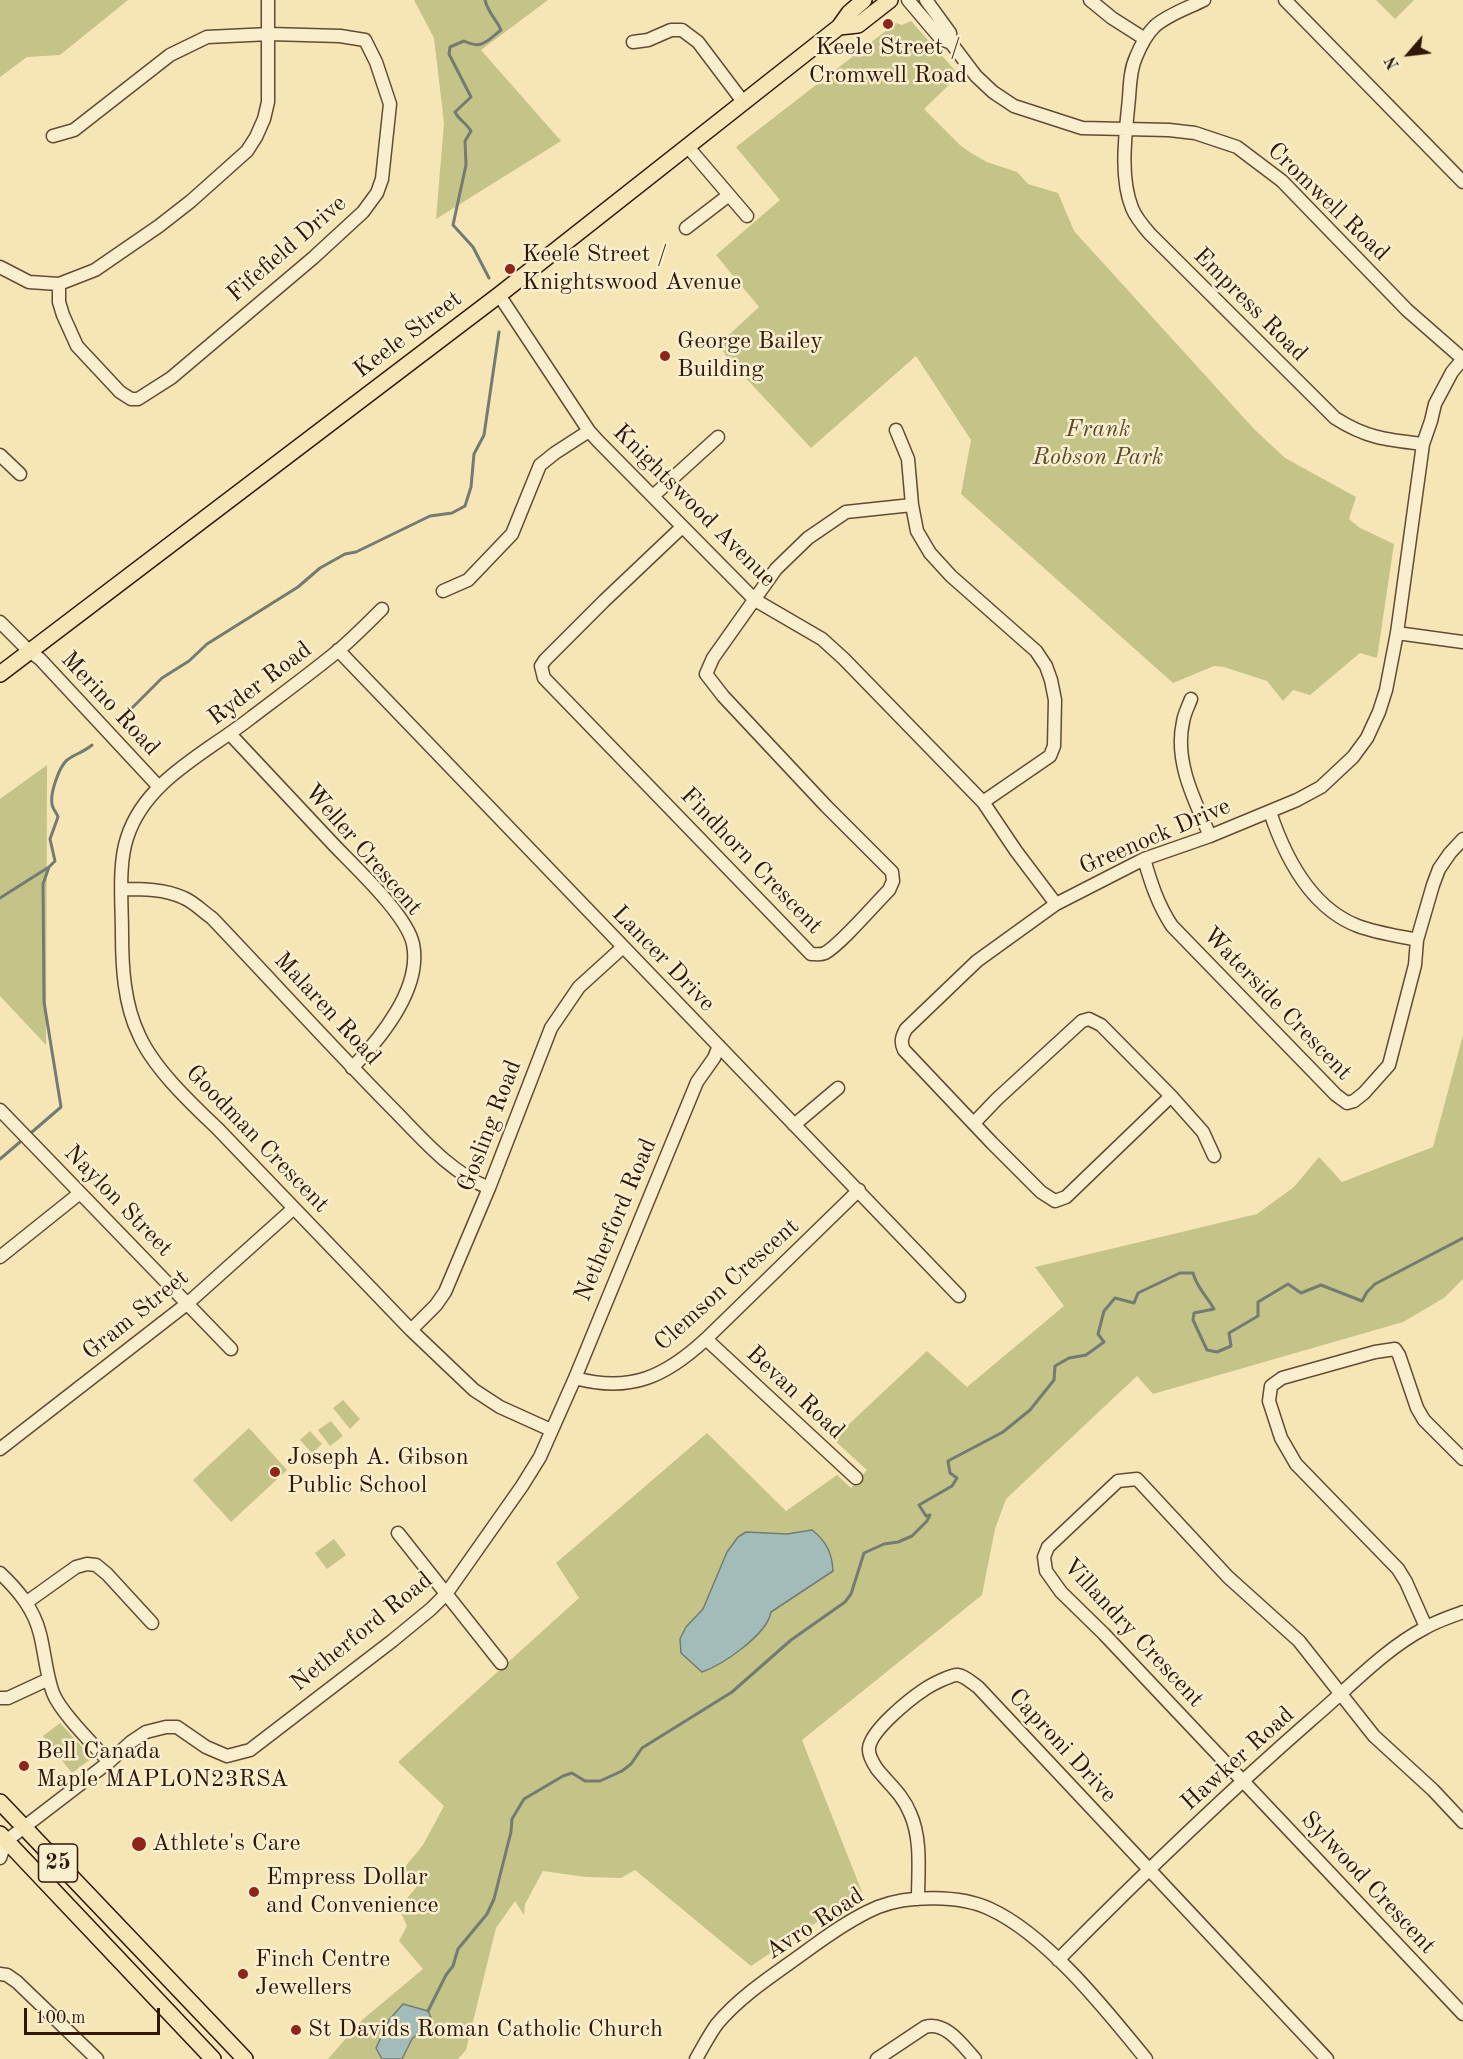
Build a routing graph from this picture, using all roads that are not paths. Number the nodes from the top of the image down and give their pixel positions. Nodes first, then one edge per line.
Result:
1 (268, 0) edge
2 (864, 0) edge
3 (890, 0) edge
4 (908, 0) edge
5 (926, 0) edge
6 (1090, 0) edge
7 (1204, 0) edge
8 (1285, 0) edge
9 (839, 27) junction
10 (270, 34) junction
11 (1145, 39) junction
12 (633, 42) dead end
13 (951, 43) junction
14 (744, 103) junction
15 (1125, 129) junction
16 (53, 136) dead end
17 (688, 147) junction
18 (1463, 182) edge
19 (729, 195) junction
20 (747, 216) dead end
21 (686, 228) dead end
22 (0, 267) edge
23 (59, 284) junction
24 (499, 295) junction
25 (1463, 359) edge
26 (896, 430) dead end
27 (589, 431) junction
28 (718, 437) dead end
29 (1423, 444) junction
30 (0, 455) edge
31 (20, 474) dead end
32 (653, 496) junction
33 (912, 505) junction
34 (681, 528) junction
35 (443, 591) dead end
36 (755, 600) junction
37 (382, 609) dead end
38 (0, 622) edge
39 (1397, 633) junction
40 (1463, 642) edge
41 (338, 650) junction
42 (29, 651) junction
43 (0, 674) edge
44 (1191, 699) dead end
45 (230, 734) junction
46 (159, 787) junction
47 (983, 802) junction
48 (1270, 812) junction
49 (1210, 836) junction
50 (1463, 839) edge
51 (1144, 859) junction
52 (122, 889) junction
53 (1056, 904) junction
54 (1417, 940) junction
55 (623, 947) junction
56 (719, 1046) junction
57 (352, 1068) junction
58 (838, 1088) dead end
59 (1171, 1096) junction
60 (0, 1110) edge
61 (974, 1123) junction
62 (794, 1125) junction
63 (1214, 1156) dead end
64 (489, 1188) junction
65 (859, 1190) junction
66 (80, 1193) junction
67 (294, 1208) junction
68 (0, 1257) edge
69 (959, 1296) dead end
70 (188, 1303) junction
71 (411, 1330) junction
72 (706, 1339) junction
73 (231, 1348) dead end
74 (575, 1378) junction
75 (551, 1430) junction
76 (0, 1449) edge
77 (1463, 1459) edge
78 (856, 1478) dead end
79 (398, 1533) dead end
80 (0, 1573) edge
81 (446, 1594) junction
82 (27, 1602) junction
83 (1463, 1612) edge
84 (152, 1623) dead end
85 (1426, 1627) junction
86 (501, 1664) dead end
87 (49, 1680) junction
88 (1341, 1695) junction
89 (0, 1698) edge
90 (109, 1762) junction
91 (1242, 1780) junction
92 (0, 1802) edge
93 (1463, 1822) edge
94 (23, 1827) junction
95 (2, 1839) edge
96 (0, 1858) edge
97 (1149, 1869) junction
98 (918, 1899) junction
99 (1058, 1960) junction
100 (0, 1974) edge
101 (1463, 2014) edge
102 (97, 2059) edge
103 (213, 2059) edge
104 (245, 2059) edge
105 (696, 2059) edge
106 (877, 2059) edge
107 (975, 2059) edge
108 (1146, 2059) edge
109 (1327, 2059) edge

1 - 10 street
2 - 9 main road, Keele Street
3 - 9 main road, Keele Street
4 - 13 street, Cromwell Road
5 - 13 street, Cromwell Road
6 - 11 street
7 - 11 street
8 - 18 street
9 - 14 main road, Keele Street
10 - 16 street
10 - 23 street
10 - 23 street, Fifefield Drive
11 - 15 street, Empress Road
12 - 14 street
13 - 15 street, Cromwell Road
14 - 17 main road, Keele Street
15 - 25 street, Cromwell Road
15 - 29 street, Empress Road
17 - 19 street
17 - 24 main road, Keele Street
19 - 20 street
19 - 21 street
22 - 23 street
24 - 27 street, Knightswood Avenue
24 - 42 main road, Keele Street
25 - 29 street, Greenock Drive
26 - 33 street
27 - 32 street, Knightswood Avenue
27 - 35 street
28 - 32 street
29 - 39 street, Greenock Drive
30 - 31 street
32 - 34 street, Knightswood Avenue
33 - 36 street
33 - 47 street
34 - 36 street, Knightswood Avenue
34 - 36 street, Findhorn Crescent
36 - 47 street, Knightswood Avenue
37 - 41 street, Ryder Road
38 - 42 street, Merino Road
39 - 40 street
39 - 48 street, Greenock Drive
41 - 45 street, Ryder Road
41 - 55 street, Lancer Drive
42 - 43 main road, Keele Street
42 - 46 street, Merino Road
44 - 49 street
45 - 46 street, Ryder Road
45 - 57 street, Weller Crescent
46 - 52 street, Goodman Crescent
47 - 53 street, Knightswood Avenue
48 - 49 street, Greenock Drive
48 - 54 street
49 - 51 street, Greenock Drive
50 - 54 street, Waterside Crescent
51 - 53 street, Greenock Drive
51 - 54 street, Waterside Crescent
52 - 57 street, Malaren Road
52 - 67 street, Goodman Crescent
53 - 61 street, Greenock Drive
55 - 56 street, Lancer Drive
55 - 64 street, Gosling Road
56 - 62 street, Lancer Drive
56 - 74 street, Netherford Road
57 - 64 street, Malaren Road
58 - 62 street
59 - 61 street
59 - 61 street, Greenock Drive
59 - 63 street
60 - 66 street, Naylon Street
62 - 65 street, Lancer Drive
64 - 71 street, Gosling Road
65 - 69 street, Lancer Drive
65 - 72 street, Clemson Crescent
66 - 68 street
66 - 70 street, Naylon Street
67 - 70 street, Gram Street
67 - 71 street, Goodman Crescent
70 - 73 street, Naylon Street
70 - 76 street, Gram Street
71 - 75 street, Goodman Crescent
72 - 74 street, Clemson Crescent
72 - 78 street, Bevan Road
74 - 75 street, Netherford Road
75 - 81 street, Netherford Road
77 - 85 street
79 - 81 street
80 - 82 street
81 - 86 street
81 - 90 street, Netherford Road
82 - 84 street
82 - 87 street
83 - 85 street, Hawker Road
85 - 88 street, Hawker Road
87 - 89 street
87 - 90 street
88 - 91 street, Hawker Road
88 - 91 street, Villandry Crescent
88 - 93 street
90 - 94 street, Netherford Road
91 - 97 street, Hawker Road
91 - 101 street, Sylwood Crescent
92 - 94 main road, 25
94 - 95 street, Netherford Road
94 - 104 main road, 25
95 - 96 street
95 - 103 main road, 25
97 - 98 street, Caproni Drive
97 - 99 street, Hawker Road
97 - 109 street, Caproni Drive
98 - 99 street, Avro Road
98 - 105 street, Avro Road
99 - 108 street, Avro Road
100 - 102 street
106 - 107 street

